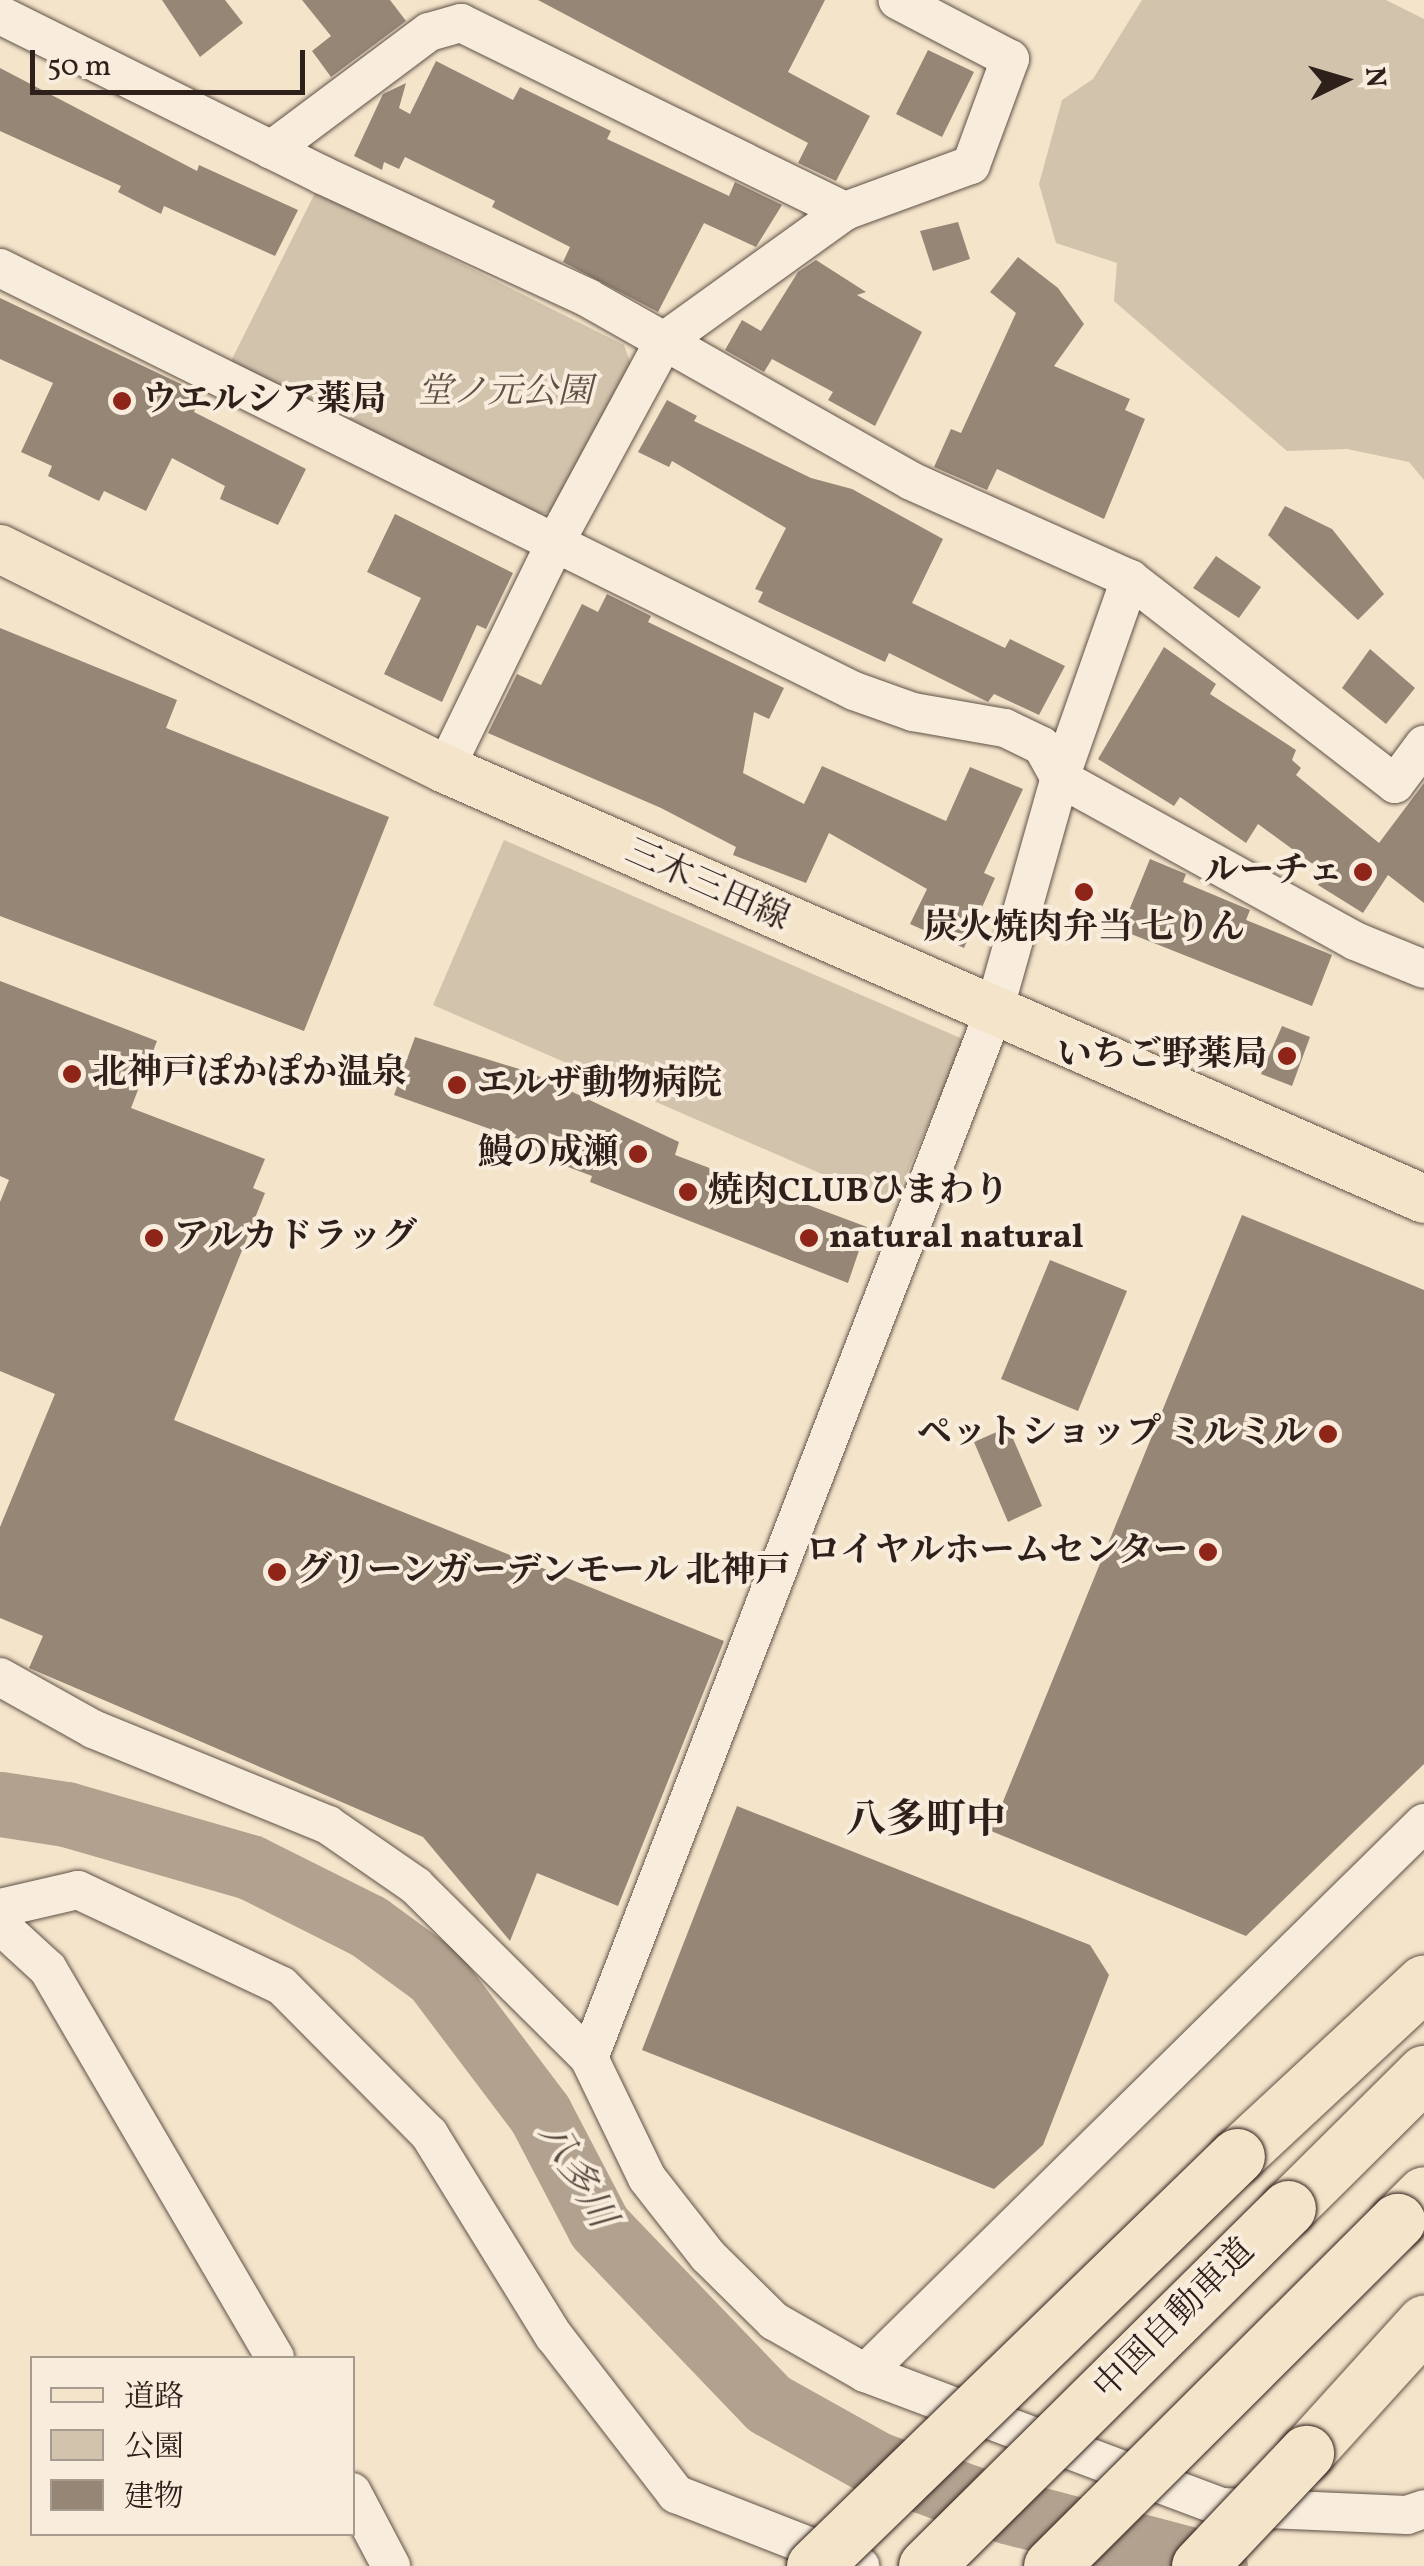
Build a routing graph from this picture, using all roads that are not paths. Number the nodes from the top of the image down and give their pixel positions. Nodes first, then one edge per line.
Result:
1 (897, 0) edge
2 (0, 14) edge
3 (271, 150) junction
4 (845, 211) junction
5 (0, 268) edge
6 (664, 341) junction
7 (556, 540) junction
8 (0, 550) edge
9 (1130, 579) junction
10 (1424, 744) edge
11 (445, 769) junction
12 (1060, 778) junction
13 (1424, 969) edge
14 (993, 1014) junction
15 (1424, 1199) edge
16 (0, 1676) edge
17 (1424, 1823) edge
18 (0, 1908) edge
19 (0, 1925) edge
20 (1424, 1982) edge
21 (589, 2058) junction
22 (1424, 2073) edge
23 (1411, 2207) edge
24 (1424, 2323) edge
25 (274, 2356) edge
26 (865, 2373) junction
27 (355, 2498) edge
28 (1222, 2507) junction
29 (1424, 2509) edge
30 (391, 2566) edge
31 (814, 2566) edge
32 (860, 2566) edge
33 (926, 2566) edge
34 (1051, 2566) edge
35 (1199, 2566) edge
36 (1212, 2566) edge

1 - 4 street
2 - 3 street
3 - 4 street
3 - 6 street
4 - 6 street
5 - 7 street
6 - 7 street
6 - 9 street
7 - 11 street
7 - 12 street
8 - 11 main road, 三木三田線
9 - 10 street
9 - 12 street
11 - 14 main road, 三木三田線
12 - 13 street
12 - 14 street
14 - 15 main road, 三木三田線
14 - 21 street
16 - 21 street
17 - 26 street
18 - 32 street
19 - 25 street
20 - 31 highway, bridge
21 - 26 street
22 - 33 highway, 中国自動車道, bridge
23 - 34 highway, bridge
24 - 35 highway, bridge
26 - 28 street
27 - 30 street
28 - 29 street
28 - 36 street, bridge

